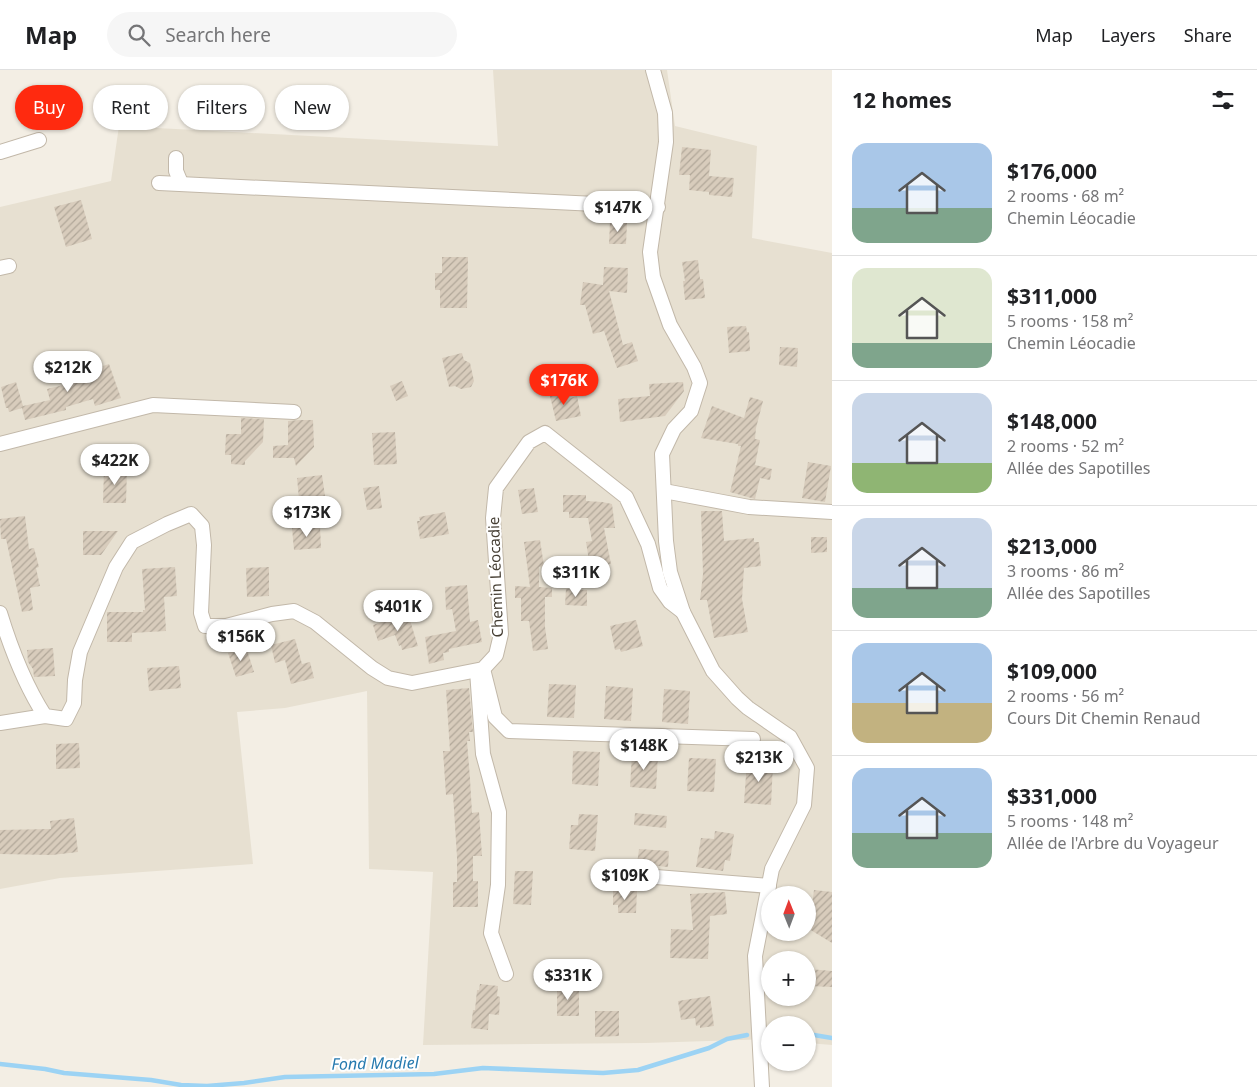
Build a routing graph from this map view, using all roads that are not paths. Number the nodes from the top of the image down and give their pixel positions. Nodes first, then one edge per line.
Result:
1 (654, 70) edge
2 (39, 140) dead end
3 (0, 152) edge
4 (176, 158) dead end
5 (159, 183) dead end
6 (181, 183) junction
7 (658, 207) junction
8 (294, 412) dead end
9 (0, 444) edge
10 (664, 491) junction
11 (832, 512) edge
12 (683, 612) junction
13 (0, 613) edge
14 (480, 670) junction
15 (45, 716) junction
16 (0, 723) edge
17 (753, 739) dead end
18 (618, 874) dead end
19 (769, 886) joint
20 (761, 929) edge
21 (506, 974) dead end
22 (762, 1087) edge

1 - 7 street
2 - 3 street
4 - 6 street
5 - 6 street
6 - 7 street
7 - 10 street
8 - 9 street
10 - 11 street
10 - 12 street
12 - 14 street, Chemin Léocadie
12 - 19 street
13 - 15 street
14 - 15 street
14 - 17 street
14 - 21 street
15 - 16 street
18 - 19 street
20 - 22 street

